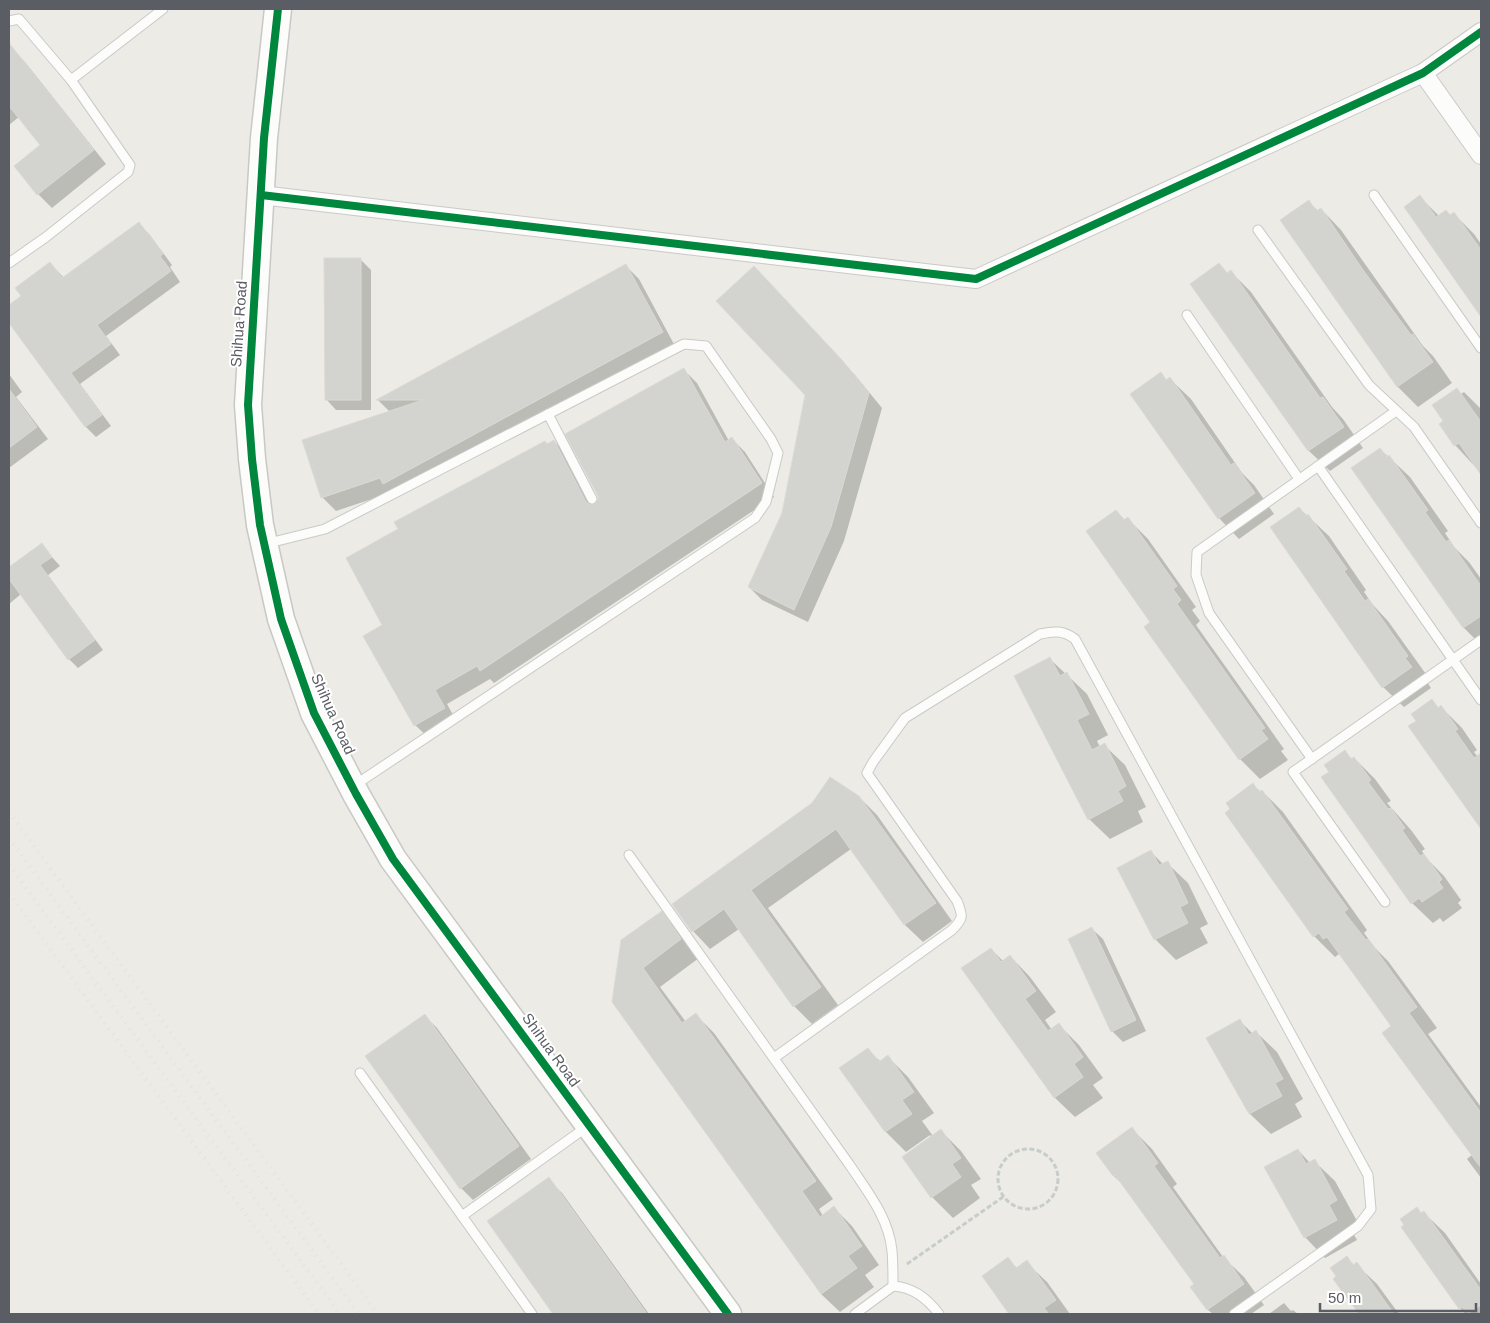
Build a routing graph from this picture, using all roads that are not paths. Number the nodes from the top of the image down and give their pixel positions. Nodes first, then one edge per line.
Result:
1 (162, 9) edge
2 (278, 9) edge
3 (9, 21) edge
4 (1481, 32) edge
5 (1423, 73) junction
6 (71, 80) junction
7 (1481, 155) edge
8 (261, 195) junction
9 (1374, 195) dead end
10 (1258, 230) dead end
11 (9, 263) edge
12 (1188, 315) dead end
13 (1481, 348) edge
14 (1396, 411) junction
15 (548, 414) junction
16 (1318, 466) junction
17 (1299, 479) junction
18 (592, 499) dead end
19 (1481, 523) edge
20 (264, 545) junction
21 (1481, 640) edge
22 (1453, 660) junction
23 (1481, 700) edge
24 (1312, 759) junction
25 (353, 787) junction
26 (629, 855) dead end
27 (1385, 902) dead end
28 (774, 1058) junction
29 (360, 1073) dead end
30 (589, 1125) junction
31 (462, 1216) junction
32 (893, 1286) junction
33 (532, 1314) edge
34 (728, 1314) edge
35 (855, 1314) edge
36 (939, 1314) edge
37 (1234, 1314) edge

1 - 6 lane
2 - 8 street, Shihua Road
3 - 6 lane
4 - 5 street
5 - 7 street
5 - 8 street
6 - 11 lane
8 - 20 street, Shihua Road
9 - 13 lane
10 - 14 lane
12 - 17 lane
14 - 16 lane
14 - 19 lane
15 - 18 lane
15 - 20 lane
15 - 25 lane
16 - 17 lane
16 - 22 lane
17 - 24 lane
20 - 25 street, Shihua Road
21 - 22 lane
22 - 23 lane
22 - 24 lane
24 - 27 lane
25 - 30 street, Shihua Road
26 - 28 lane
28 - 32 lane
28 - 37 lane
29 - 31 lane
30 - 31 lane
30 - 34 street, Shihua Road
31 - 33 lane
32 - 35 lane
32 - 36 lane

